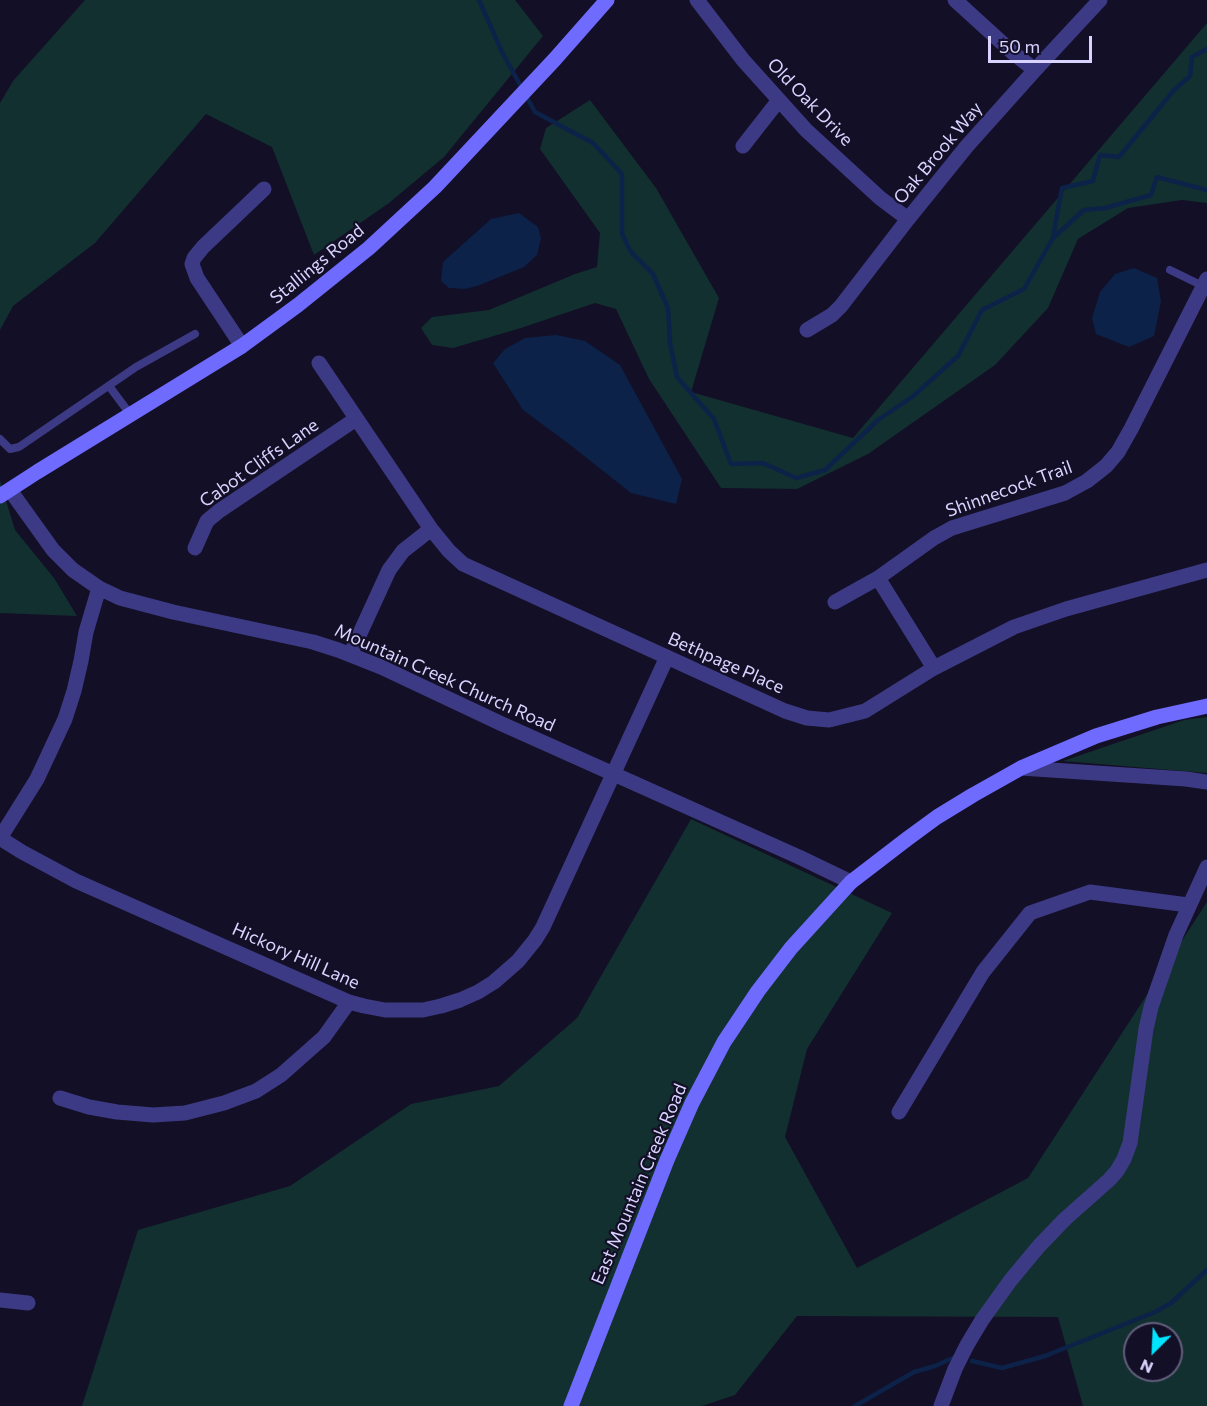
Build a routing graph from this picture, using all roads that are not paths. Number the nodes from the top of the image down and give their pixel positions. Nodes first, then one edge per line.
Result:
1 (607, 0) edge
2 (697, 0) edge
3 (955, 0) edge
4 (1100, 0) edge
5 (1035, 70) junction
6 (779, 100) junction
7 (743, 146) dead end
8 (264, 189) dead end
9 (908, 219) junction
10 (1170, 270) dead end
11 (1205, 282) edge
12 (807, 330) dead end
13 (195, 334) dead end
14 (242, 346) junction
15 (319, 363) dead end
16 (109, 386) junction
17 (130, 414) junction
18 (356, 419) junction
19 (0, 440) edge
20 (5, 493) edge
21 (430, 529) junction
22 (195, 548) dead end
23 (1207, 570) edge
24 (878, 578) junction
25 (99, 588) junction
26 (835, 602) dead end
27 (350, 656) junction
28 (667, 657) junction
29 (934, 668) junction
30 (1207, 706) edge
31 (1021, 768) junction
32 (614, 773) junction
33 (1207, 782) edge
34 (0, 838) edge
35 (1207, 867) edge
36 (851, 882) junction
37 (1188, 905) junction
38 (350, 1002) junction
39 (60, 1098) dead end
40 (899, 1112) dead end
41 (0, 1300) edge
42 (28, 1303) dead end
43 (571, 1406) edge
44 (941, 1406) edge

1 - 14 main road, Stallings Road
2 - 6 street, Old Oak Drive
3 - 5 street
4 - 5 street, Oak Brook Way
5 - 9 street, Oak Brook Way
6 - 7 street
6 - 9 street, Old Oak Drive
8 - 14 street
9 - 12 street, Oak Brook Way
10 - 11 lane
11 - 24 street, Shinnecock Trail
13 - 16 lane
14 - 17 main road, Stallings Road
15 - 18 street, Bethpage Place
16 - 17 lane
16 - 19 lane
17 - 20 main road, Stallings Road
18 - 21 street, Bethpage Place
18 - 22 street, Cabot Cliffs Lane
20 - 25 street, Mountain Creek Church Road
21 - 27 street
21 - 28 street, Bethpage Place
23 - 29 street, Bethpage Place
24 - 26 street, Shinnecock Trail
24 - 29 street
25 - 27 street, Mountain Creek Church Road
25 - 34 street
27 - 32 street, Mountain Creek Church Road
28 - 29 street, Bethpage Place
28 - 32 street, Hickory Hill Lane
30 - 31 main road, East Mountain Creek Road
31 - 33 street
31 - 36 main road, East Mountain Creek Road
32 - 36 street, Mountain Creek Church Road
32 - 38 street, Hickory Hill Lane
34 - 38 street, Hickory Hill Lane
35 - 37 street
36 - 43 main road, East Mountain Creek Road
37 - 40 street
37 - 44 street
38 - 39 street
41 - 42 street

